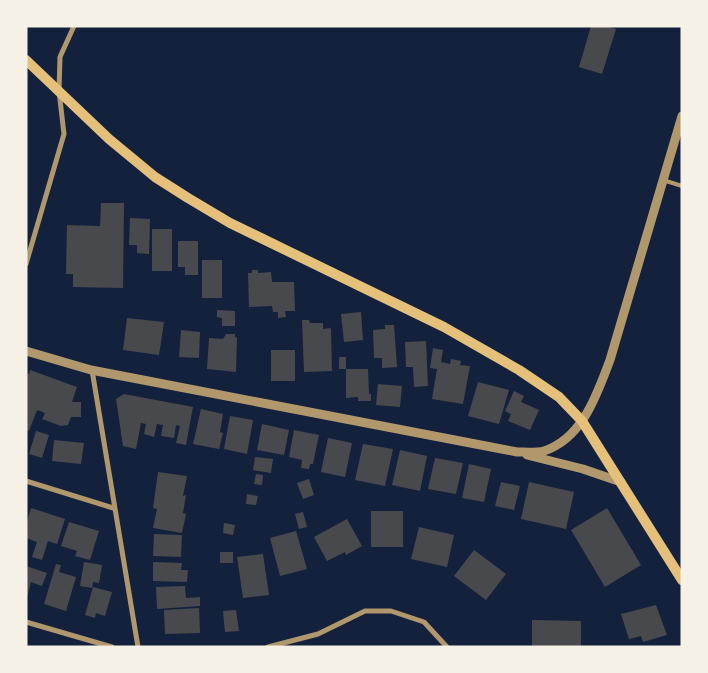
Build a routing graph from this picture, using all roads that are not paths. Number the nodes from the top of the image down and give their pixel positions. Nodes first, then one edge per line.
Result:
1 (74, 26) edge
2 (26, 60) edge
3 (59, 91) junction
4 (682, 116) edge
5 (663, 180) junction
6 (682, 186) edge
7 (26, 264) edge
8 (26, 351) edge
9 (92, 370) junction
10 (582, 421) junction
11 (517, 452) junction
12 (26, 481) edge
13 (621, 482) junction
14 (114, 508) junction
15 (682, 580) edge
16 (26, 622) edge
17 (112, 647) edge
18 (138, 647) edge
19 (268, 647) edge
20 (448, 647) edge

1 - 3 street
2 - 3 main road
3 - 7 street
3 - 10 main road
4 - 5 street
5 - 6 lane
5 - 10 street
8 - 9 street
9 - 11 street
9 - 14 street
10 - 11 street
10 - 13 main road
11 - 13 street
12 - 14 street
13 - 15 main road
14 - 18 street
16 - 17 street
19 - 20 street

